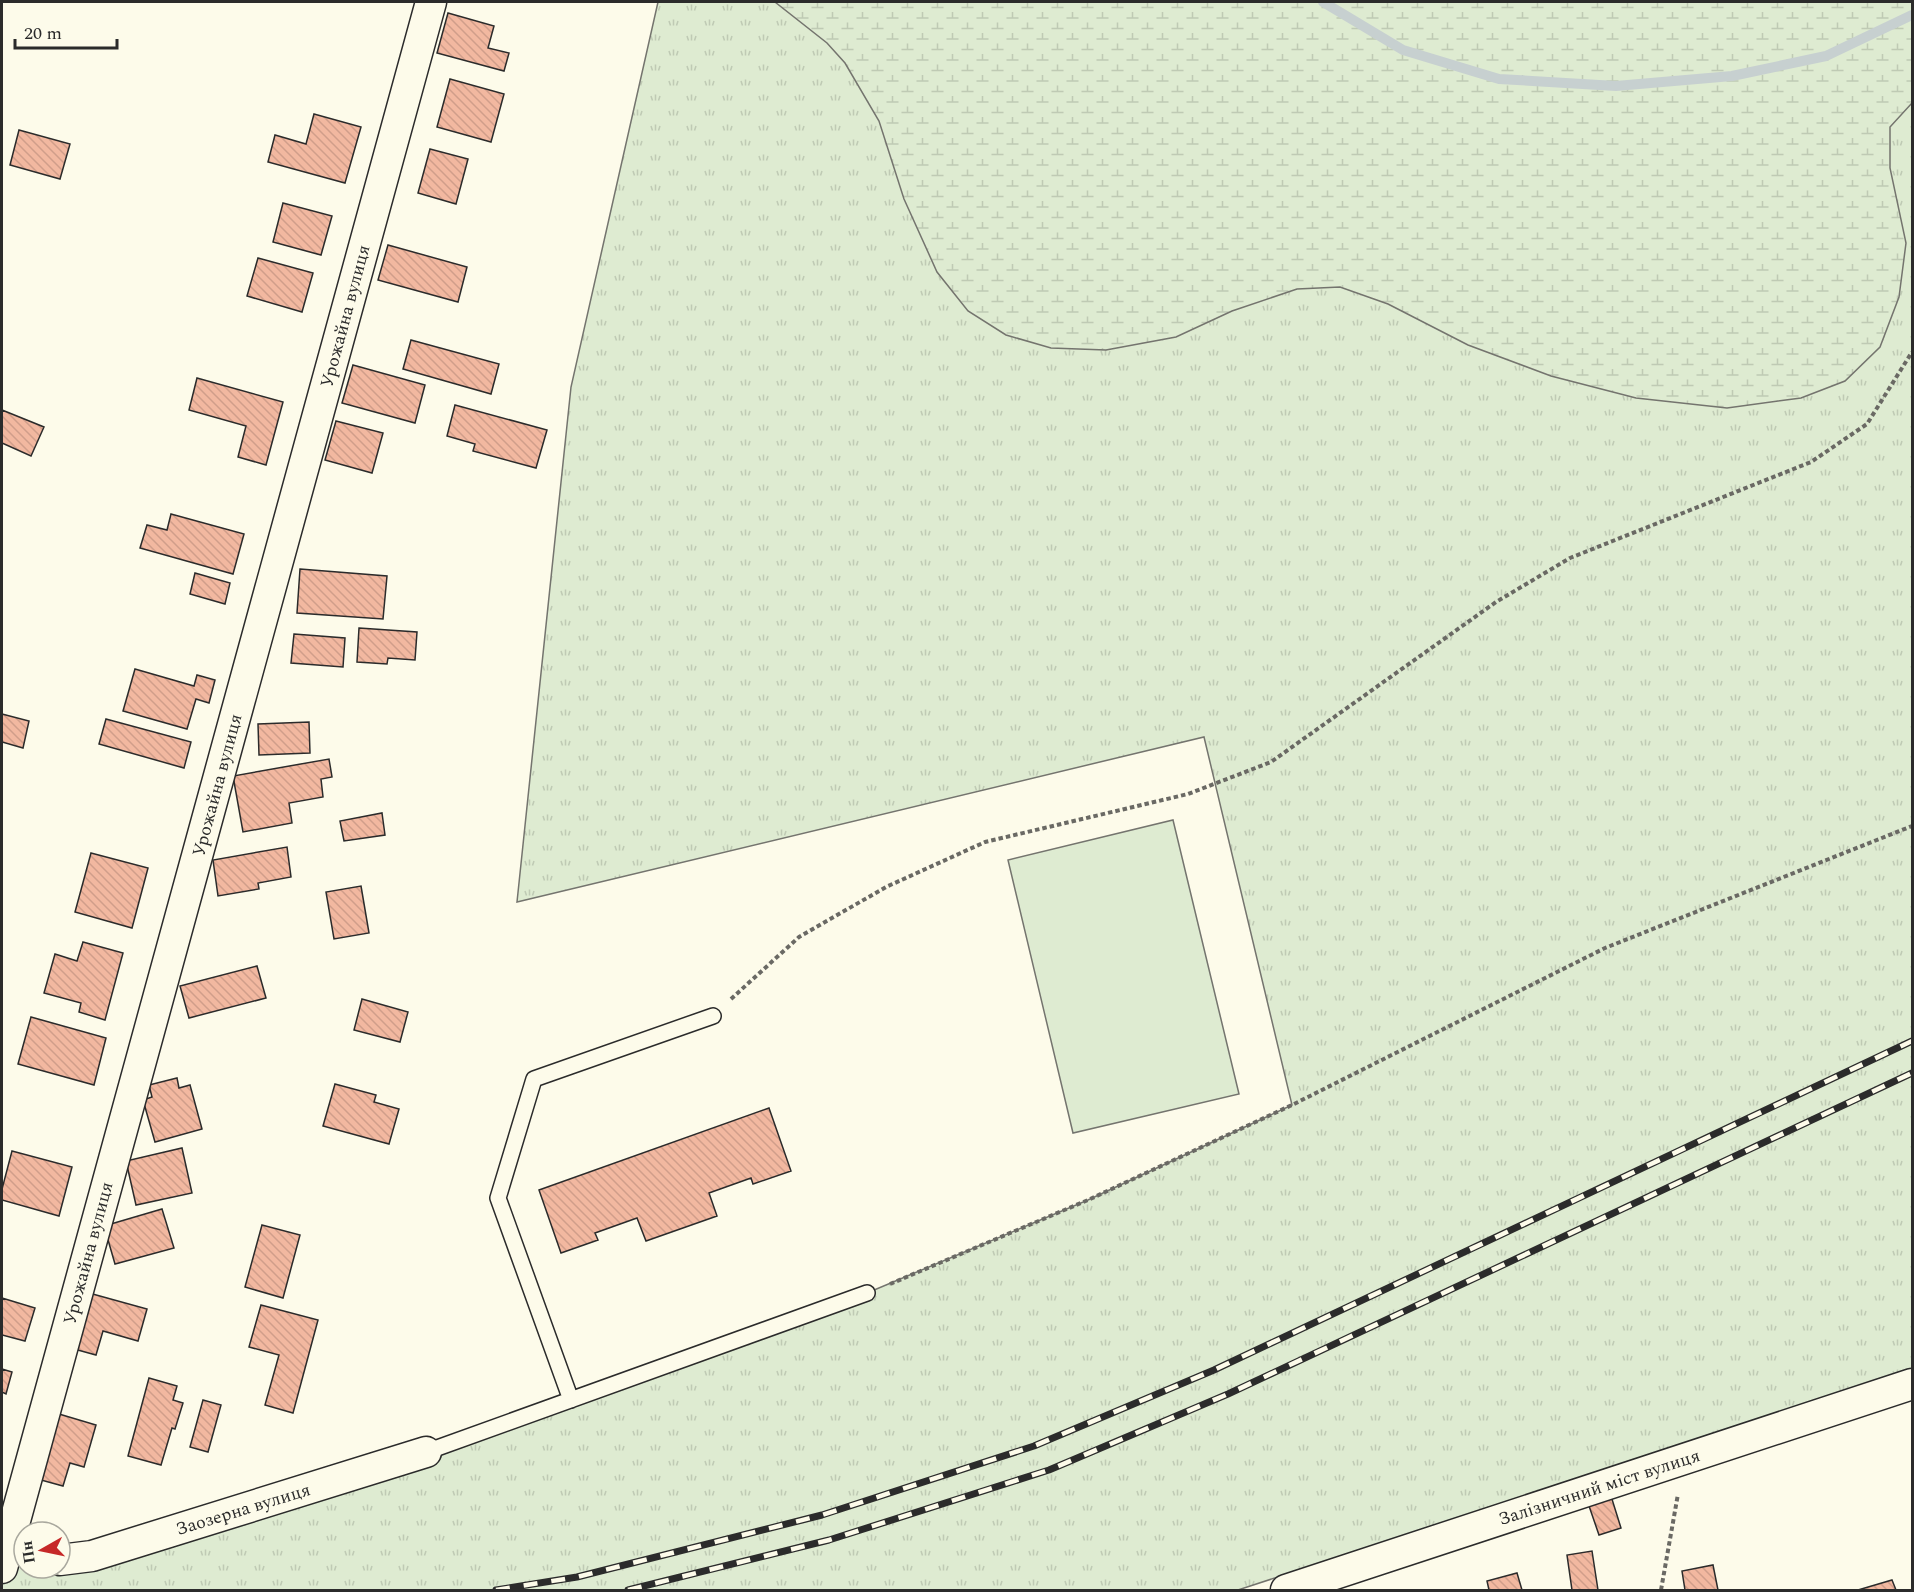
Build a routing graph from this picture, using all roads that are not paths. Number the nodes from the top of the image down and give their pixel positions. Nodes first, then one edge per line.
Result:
1 (431, 2) edge
2 (713, 1016) road end
3 (867, 1293) road end
4 (1912, 1384) edge
5 (571, 1400) junction
6 (426, 1452) joint
7 (72, 1558) edge
8 (9, 1567) edge
9 (1286, 1590) edge

1 - 8 street, Урожайна вулиця
2 - 5 lane
3 - 5 lane
4 - 9 street, Залізничний міст вулиця
5 - 6 lane
6 - 7 street, Заозерна вулиця

